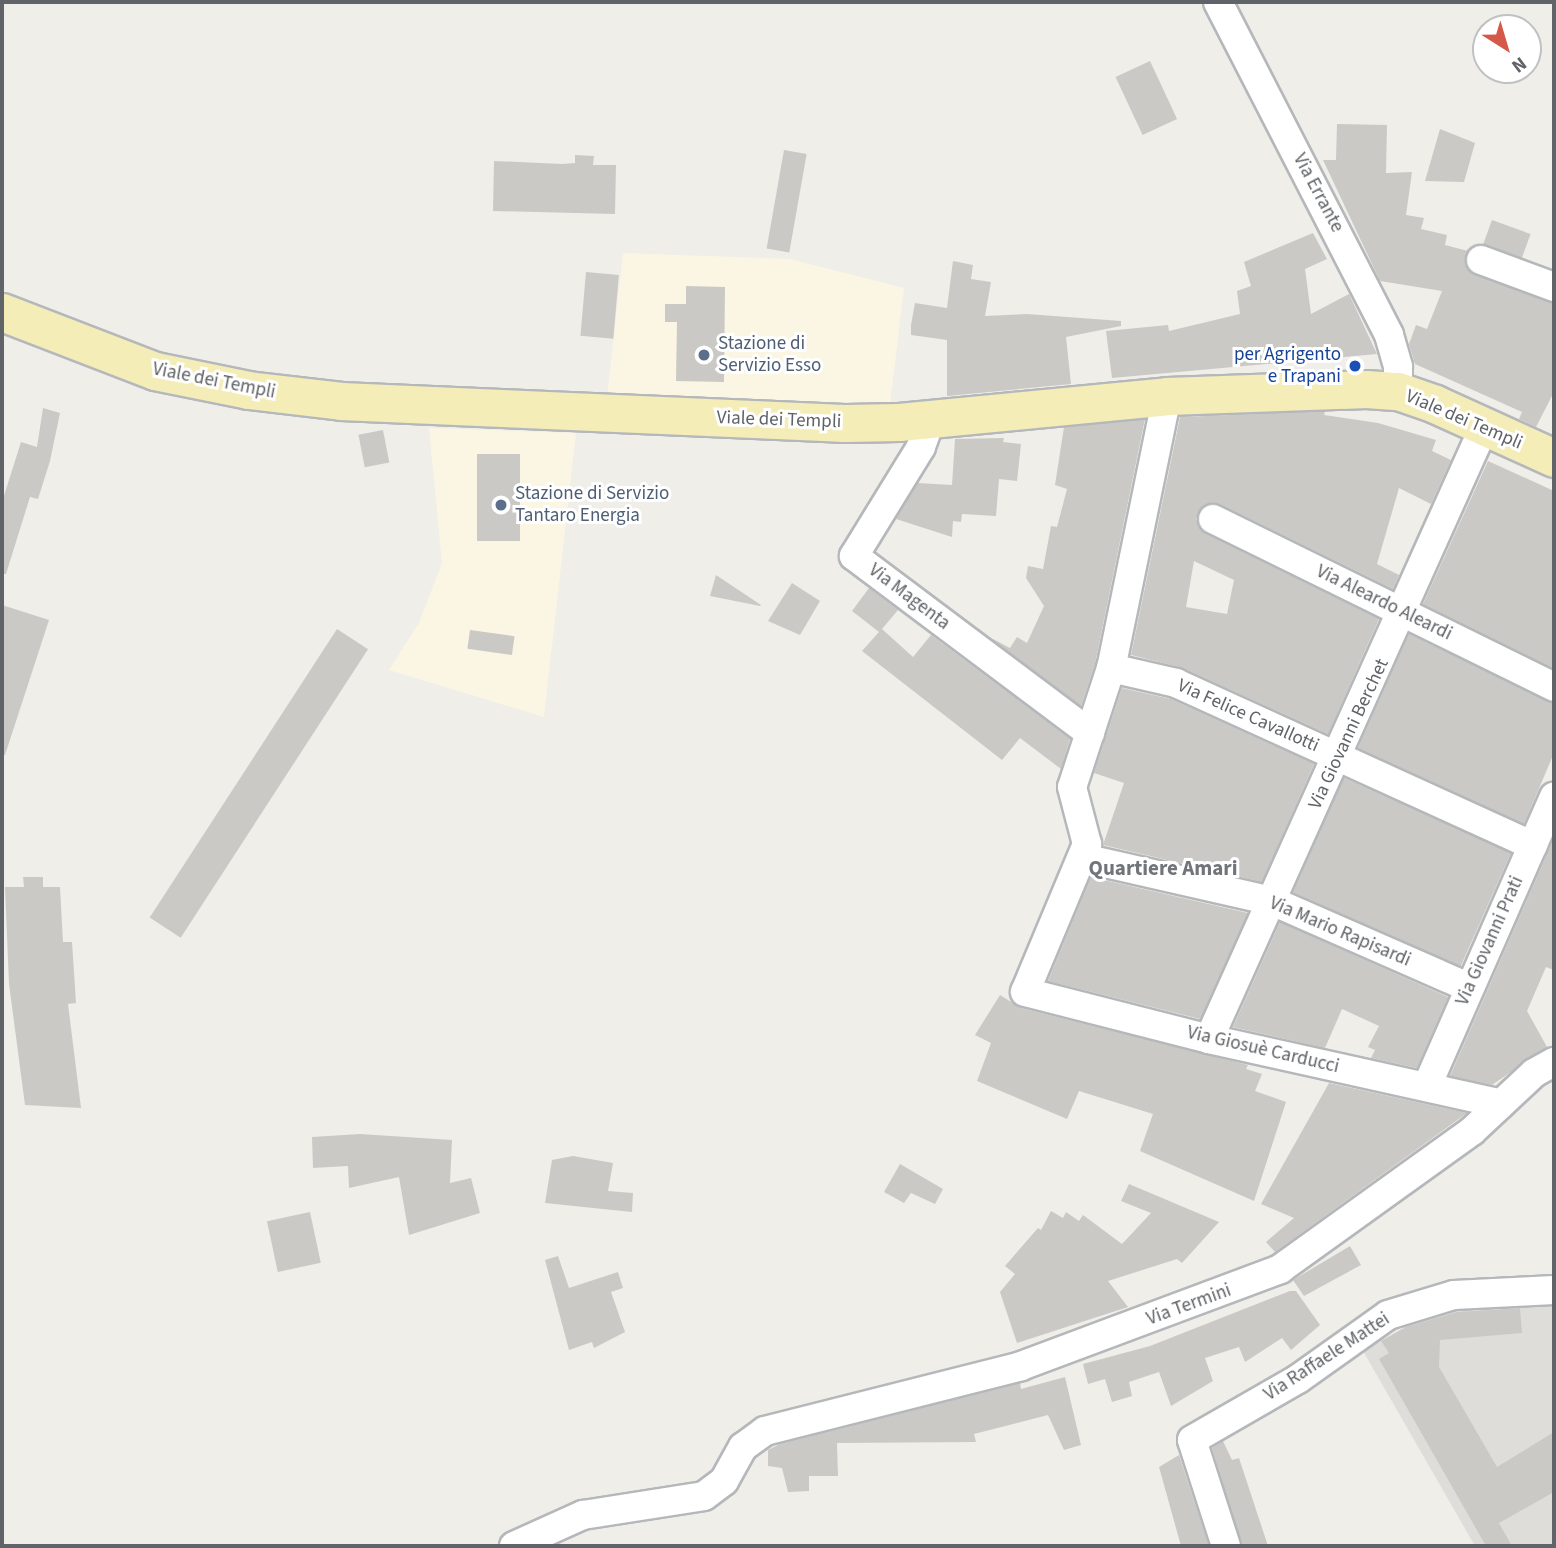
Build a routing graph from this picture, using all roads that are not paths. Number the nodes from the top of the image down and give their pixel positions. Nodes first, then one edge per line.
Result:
1 (1218, 2) edge
2 (1481, 260) dead end
3 (1554, 287) edge
4 (2, 312) edge
5 (1398, 391) junction
6 (1167, 396) junction
7 (931, 419) junction
8 (1484, 427) junction
9 (1551, 447) edge
10 (1213, 519) dead end
11 (1404, 613) junction
12 (1111, 668) junction
13 (1554, 687) edge
14 (1090, 733) junction
15 (1339, 756) junction
16 (1554, 797) edge
17 (1533, 846) junction
18 (1083, 858) junction
19 (1272, 901) junction
20 (1470, 988) junction
21 (1209, 1039) junction
22 (1554, 1062) edge
23 (1427, 1086) junction
24 (1502, 1104) junction
25 (1554, 1290) edge
26 (514, 1546) edge
27 (1226, 1546) edge

1 - 5 street, Via Errante
2 - 3 street
4 - 7 main road, Viale dei Templi
5 - 6 main road, Viale dei Templi
5 - 8 main road, Viale dei Templi
6 - 7 main road, Viale dei Templi
6 - 12 street
7 - 14 street, Via Magenta
8 - 9 main road, Viale dei Templi
8 - 11 street, Via Giovanni Berchet
10 - 11 street, Via Aleardo Aleardi
11 - 13 street, Via Aleardo Aleardi
11 - 15 street, Via Giovanni Berchet
12 - 14 street
12 - 15 street, Via Felice Cavallotti
14 - 18 street
15 - 17 street, Via Felice Cavallotti
15 - 19 street, Via Giovanni Berchet
16 - 17 street, Via Giovanni Prati
17 - 20 street, Via Giovanni Prati
18 - 19 street, Via Mario Rapisardi
18 - 21 street, Via Giosuè Carducci
19 - 20 street, Via Mario Rapisardi
19 - 21 street, Via Giovanni Berchet
20 - 23 street, Via Giovanni Prati
21 - 23 street, Via Giosuè Carducci
22 - 24 street, Via Termini
23 - 24 street, Via Giosuè Carducci
24 - 26 street, Via Termini
25 - 27 street, Via Raffaele Mattei

